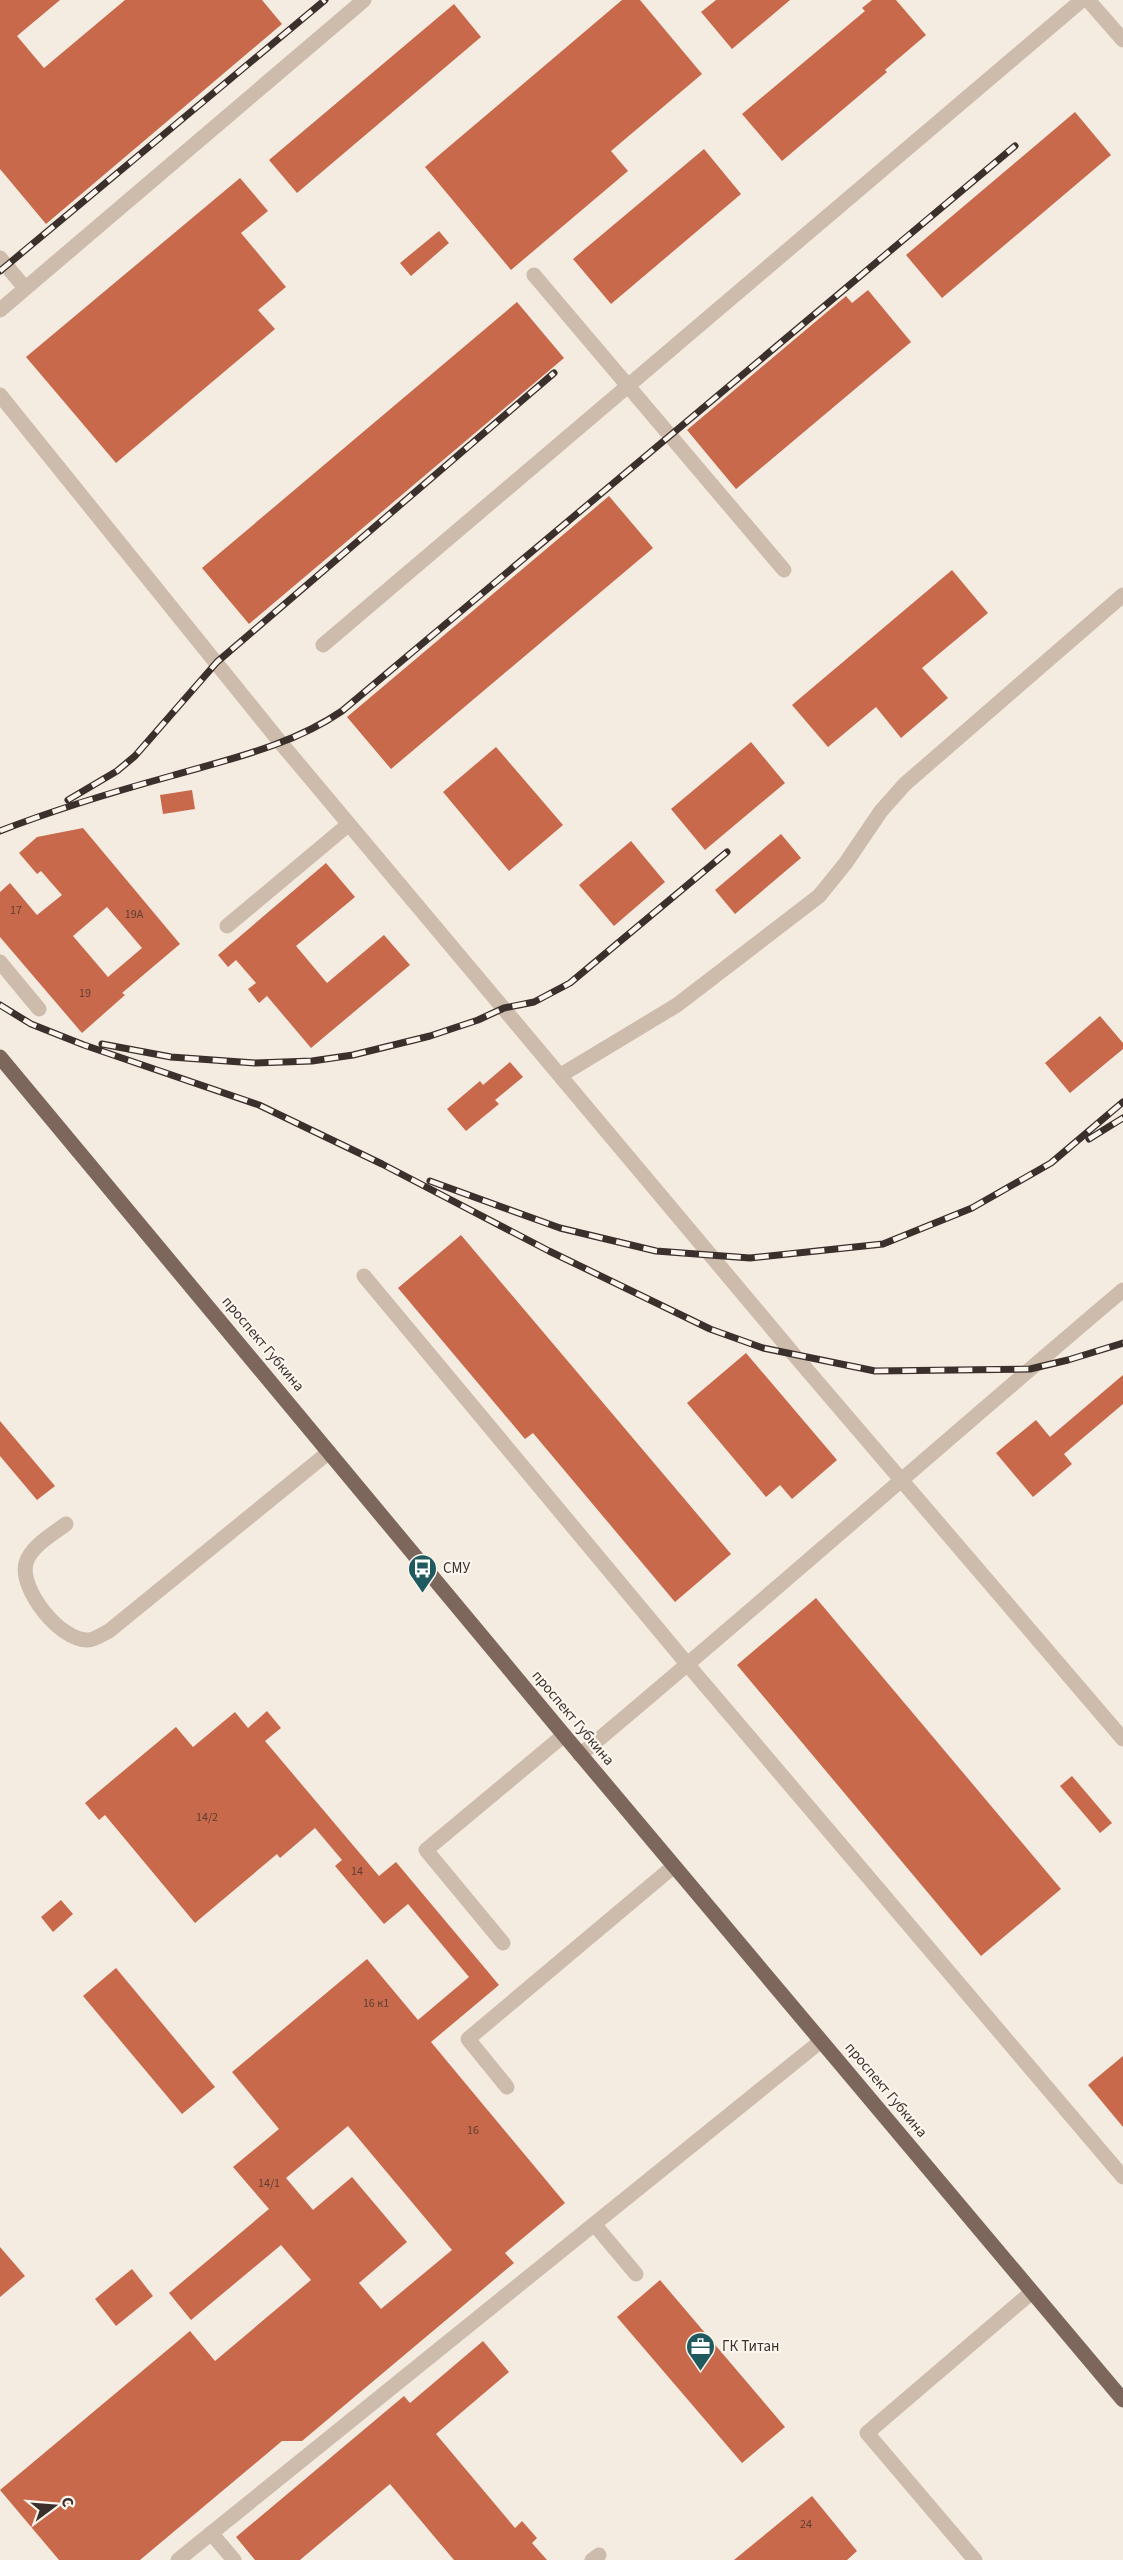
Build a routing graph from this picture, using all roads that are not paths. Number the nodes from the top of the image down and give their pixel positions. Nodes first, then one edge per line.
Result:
1 (364, 0) edge
2 (1082, 0) edge
3 (1088, 0) edge
4 (1123, 40) edge
5 (0, 258) edge
6 (534, 274) dead end
7 (26, 288) junction
8 (0, 310) edge
9 (628, 386) junction
10 (0, 395) edge
11 (784, 570) dead end
12 (1123, 595) edge
13 (323, 645) dead end
14 (349, 824) junction
15 (227, 927) dead end
16 (0, 962) edge
17 (39, 1009) dead end
18 (0, 1057) edge
19 (561, 1075) junction
20 (364, 1276) dead end
21 (1123, 1290) edge
22 (329, 1452) junction
23 (902, 1478) junction
24 (263, 1489) dead end
25 (281, 1491) junction
26 (66, 1524) dead end
27 (688, 1665) junction
28 (564, 1735) junction
29 (1123, 1739) edge
30 (580, 1755) junction
31 (674, 1866) junction
32 (503, 1943) dead end
33 (821, 2041) junction
34 (507, 2087) dead end
35 (1123, 2177) edge
36 (594, 2224) junction
37 (636, 2274) dead end
38 (1032, 2292) junction
39 (1123, 2400) edge
40 (211, 2533) junction
41 (178, 2560) edge
42 (234, 2560) edge
43 (975, 2560) edge

1 - 7 street
2 - 9 street
3 - 4 street
5 - 7 street
6 - 9 street
7 - 8 street
9 - 11 street
9 - 13 street
10 - 14 street
12 - 19 street
14 - 15 street
14 - 19 street
16 - 17 street
18 - 22 main road, проспект Губкина
19 - 23 street
20 - 27 street
21 - 23 street
22 - 25 street
22 - 28 main road, проспект Губкина
23 - 27 street
23 - 29 street
24 - 25 street
25 - 26 street
27 - 30 street
27 - 35 street
28 - 30 main road, проспект Губкина
28 - 32 street
30 - 31 main road, проспект Губкина
31 - 33 main road, проспект Губкина
31 - 34 street
33 - 36 street
33 - 38 main road, проспект Губкина
36 - 37 street
36 - 40 street
38 - 39 main road, проспект Губкина
38 - 43 street
40 - 41 street
40 - 42 street

